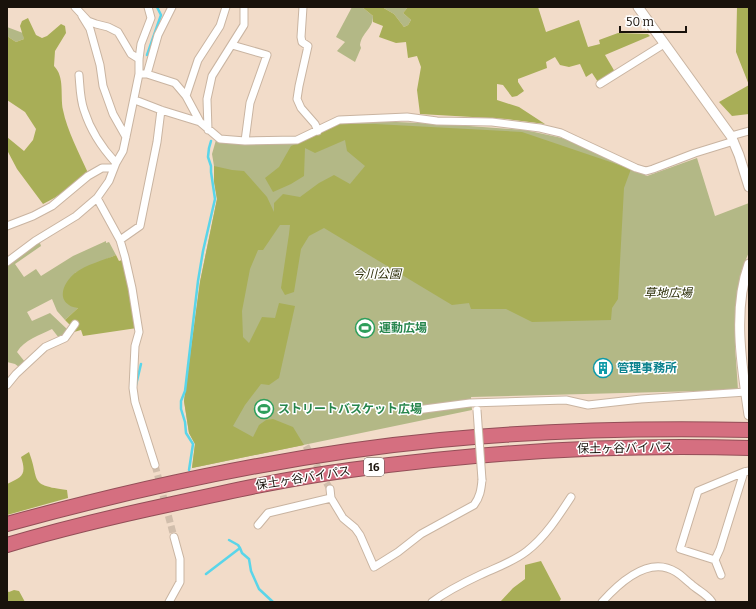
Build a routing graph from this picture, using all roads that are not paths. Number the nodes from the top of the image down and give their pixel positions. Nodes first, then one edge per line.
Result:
1 (75, 7) edge
2 (148, 7) edge
3 (172, 7) edge
4 (226, 7) edge
5 (244, 7) edge
6 (303, 7) edge
7 (638, 7) edge
8 (82, 16) junction
9 (232, 44) junction
10 (664, 44) junction
11 (139, 59) junction
12 (143, 74) junction
13 (79, 76) dead end
14 (600, 84) dead end
15 (186, 96) junction
16 (134, 100) junction
17 (161, 110) junction
18 (200, 122) junction
19 (208, 130) junction
20 (318, 131) junction
21 (749, 131) edge
22 (126, 137) junction
23 (732, 139) junction
24 (245, 141) junction
25 (115, 166) junction
26 (749, 187) edge
27 (97, 198) junction
28 (7, 226) edge
29 (120, 240) junction
30 (7, 262) edge
31 (749, 264) edge
32 (75, 324) dead end
33 (7, 385) edge
34 (746, 392) junction
35 (476, 406) junction
36 (409, 411) dead end
37 (749, 415) edge
38 (749, 430) edge
39 (749, 448) edge
40 (155, 465) tunnel mouth
41 (747, 472) edge
42 (330, 488) tunnel mouth
43 (571, 497) dead end
44 (331, 498) junction
45 (7, 524) edge
46 (258, 525) dead end
47 (174, 537) tunnel mouth
48 (7, 545) edge
49 (715, 560) junction
50 (721, 576) dead end
51 (616, 587) junction
52 (169, 602) edge
53 (432, 602) edge
54 (597, 602) edge
55 (602, 602) edge
56 (712, 602) edge

1 - 8 street
2 - 11 street
3 - 12 street
4 - 15 street
5 - 9 street
6 - 20 street
7 - 10 street
8 - 11 street
8 - 22 street
9 - 19 street
9 - 24 street
10 - 14 street
10 - 23 street
11 - 12 street
12 - 15 street
12 - 16 street
13 - 25 street
15 - 18 street
16 - 17 street
16 - 22 street
17 - 18 street
17 - 29 street
18 - 19 street
19 - 24 street
20 - 23 street
20 - 24 street
21 - 23 street
22 - 25 street
23 - 26 street
25 - 27 street
25 - 28 street
27 - 29 street
27 - 30 street
29 - 40 street
31 - 34 street
32 - 33 street
34 - 35 street
34 - 37 street
35 - 36 street
35 - 44 street, bridge
38 - 45 highway, 保土ヶ谷バイパス / 16
39 - 48 highway, 保土ヶ谷バイパス / 16
41 - 49 street
41 - 49 street
42 - 44 street
43 - 53 street
44 - 46 street
47 - 52 street
49 - 50 street
51 - 54 street
51 - 55 street
51 - 56 street

